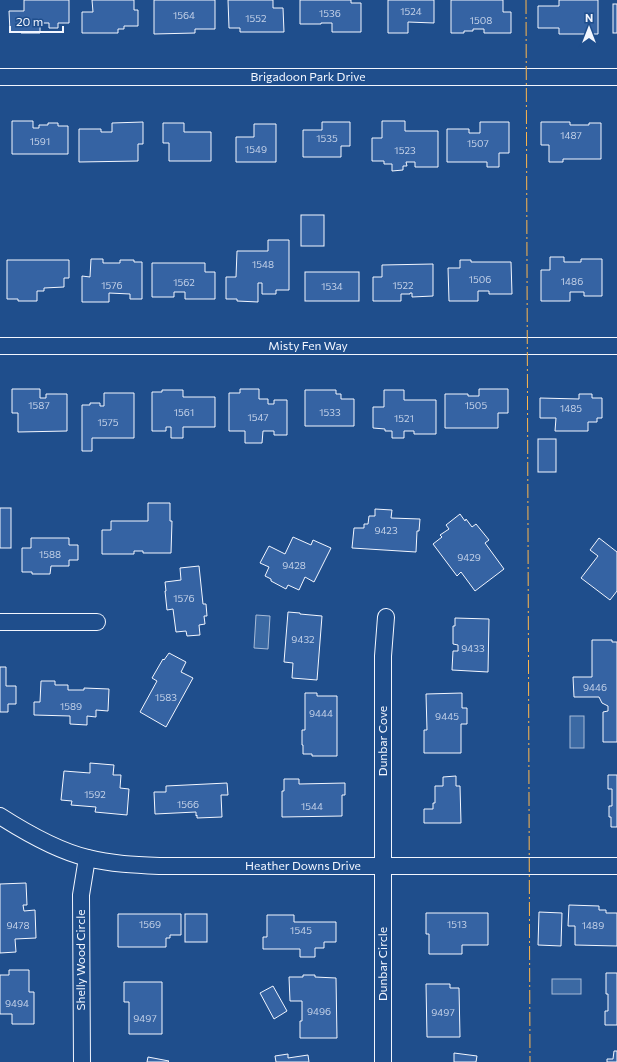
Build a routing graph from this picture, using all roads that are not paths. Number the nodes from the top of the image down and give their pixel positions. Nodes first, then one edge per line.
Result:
1 (0, 77) edge
2 (617, 77) edge
3 (0, 346) edge
4 (617, 346) edge
5 (386, 617) dead end
6 (0, 622) edge
7 (97, 622) dead end
8 (0, 816) edge
9 (87, 858) junction
10 (383, 866) junction
11 (617, 866) edge
12 (82, 1062) edge
13 (383, 1062) edge

1 - 2 street, Brigadoon Park Drive
3 - 4 street, Misty Fen Way
5 - 10 street, Dunbar Cove
6 - 7 street
8 - 9 street, Heather Downs Drive
9 - 10 street, Heather Downs Drive
9 - 12 street, Shelly Wood Circle
10 - 11 street, Heather Downs Drive
10 - 13 street, Dunbar Circle

